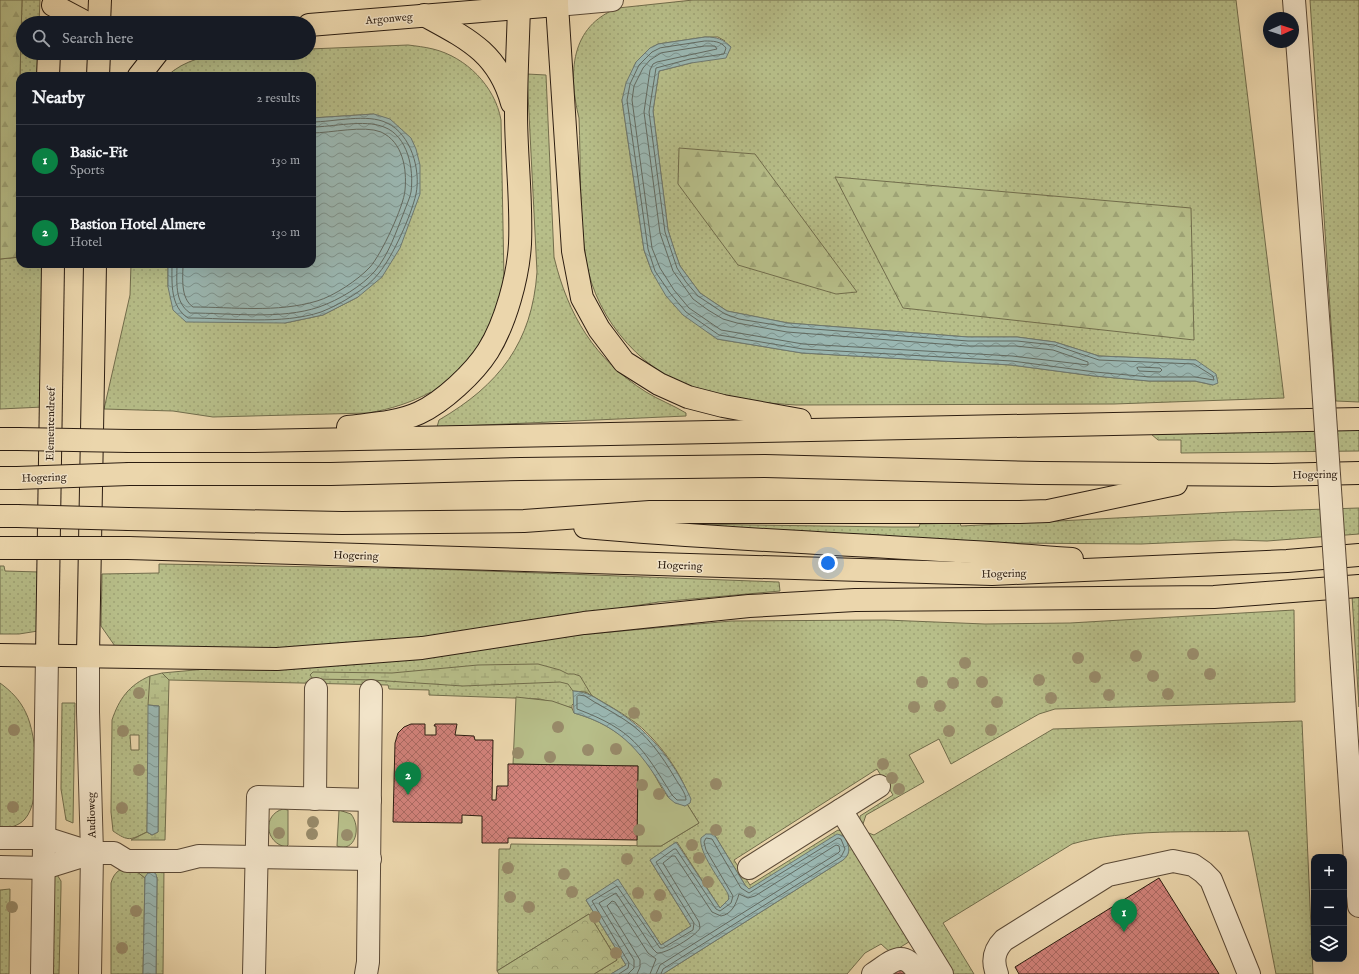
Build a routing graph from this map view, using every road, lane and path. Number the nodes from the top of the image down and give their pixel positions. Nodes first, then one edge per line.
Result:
1 (100, 0) edge
2 (612, 0) edge
3 (1294, 0) edge
4 (557, 2) edge
5 (519, 4) edge
6 (56, 7) edge
7 (424, 15) junction
8 (73, 16) edge
9 (99, 16) edge
10 (316, 24) edge
11 (49, 60) edge
12 (99, 60) edge
13 (152, 60) edge
14 (48, 72) edge
15 (98, 72) edge
16 (142, 72) edge
17 (516, 114) junction
18 (53, 268) edge
19 (95, 268) edge
20 (1359, 419) edge
21 (848, 428) junction
22 (9, 439) edge
23 (250, 441) junction
24 (1359, 474) edge
25 (1216, 475) junction
26 (9, 478) edge
27 (8, 516) edge
28 (524, 521) junction
29 (8, 548) edge
30 (1359, 555) edge
31 (1160, 566) junction
32 (1359, 586) edge
33 (0, 655) edge
34 (88, 655) junction
35 (47, 656) junction
36 (316, 689) dead end
37 (371, 691) dead end
38 (879, 786) dead end
39 (315, 799) junction
40 (370, 800) junction
41 (841, 810) junction
42 (0, 838) edge
43 (45, 838) junction
44 (92, 853) junction
45 (257, 857) junction
46 (370, 859) junction
47 (0, 867) edge
48 (44, 868) junction
49 (748, 868) dead end
50 (1359, 906) edge
51 (884, 970) edge
52 (42, 974) edge
53 (90, 974) edge
54 (254, 974) edge
55 (366, 974) edge
56 (919, 974) edge
57 (942, 974) edge
58 (997, 974) edge
59 (1249, 974) edge

1 - 9 main road
2 - 4 street, Argonweg
3 - 50 street, bridge
4 - 5 main road, Argonweg
4 - 21 main road
5 - 7 main road, Argonweg
5 - 17 main road
6 - 8 main road
7 - 10 main road, Argonweg
7 - 17 main road
11 - 14 main road
12 - 15 main road
13 - 16 main road
17 - 23 main road
18 - 35 main road, Elementendreef
19 - 34 main road
20 - 21 main road
21 - 23 main road
22 - 23 main road, bridge
24 - 25 main road, Hogering
25 - 26 main road, Hogering, bridge
25 - 28 main road
27 - 28 main road, bridge
28 - 31 main road
29 - 31 main road, Hogering, bridge
30 - 31 main road, Hogering
32 - 34 main road
33 - 35 main road
34 - 35 main road
34 - 44 street, Audioweg
35 - 43 street
36 - 39 street
37 - 40 street
38 - 41 street
39 - 40 street
39 - 45 street
40 - 46 street
41 - 49 street
41 - 57 street
42 - 43 street
43 - 44 street
43 - 48 street
44 - 45 street
44 - 48 street
44 - 53 street, Audioweg
45 - 46 street
45 - 54 street
46 - 55 street
47 - 48 street
48 - 52 street
51 - 56 street
58 - 59 street

